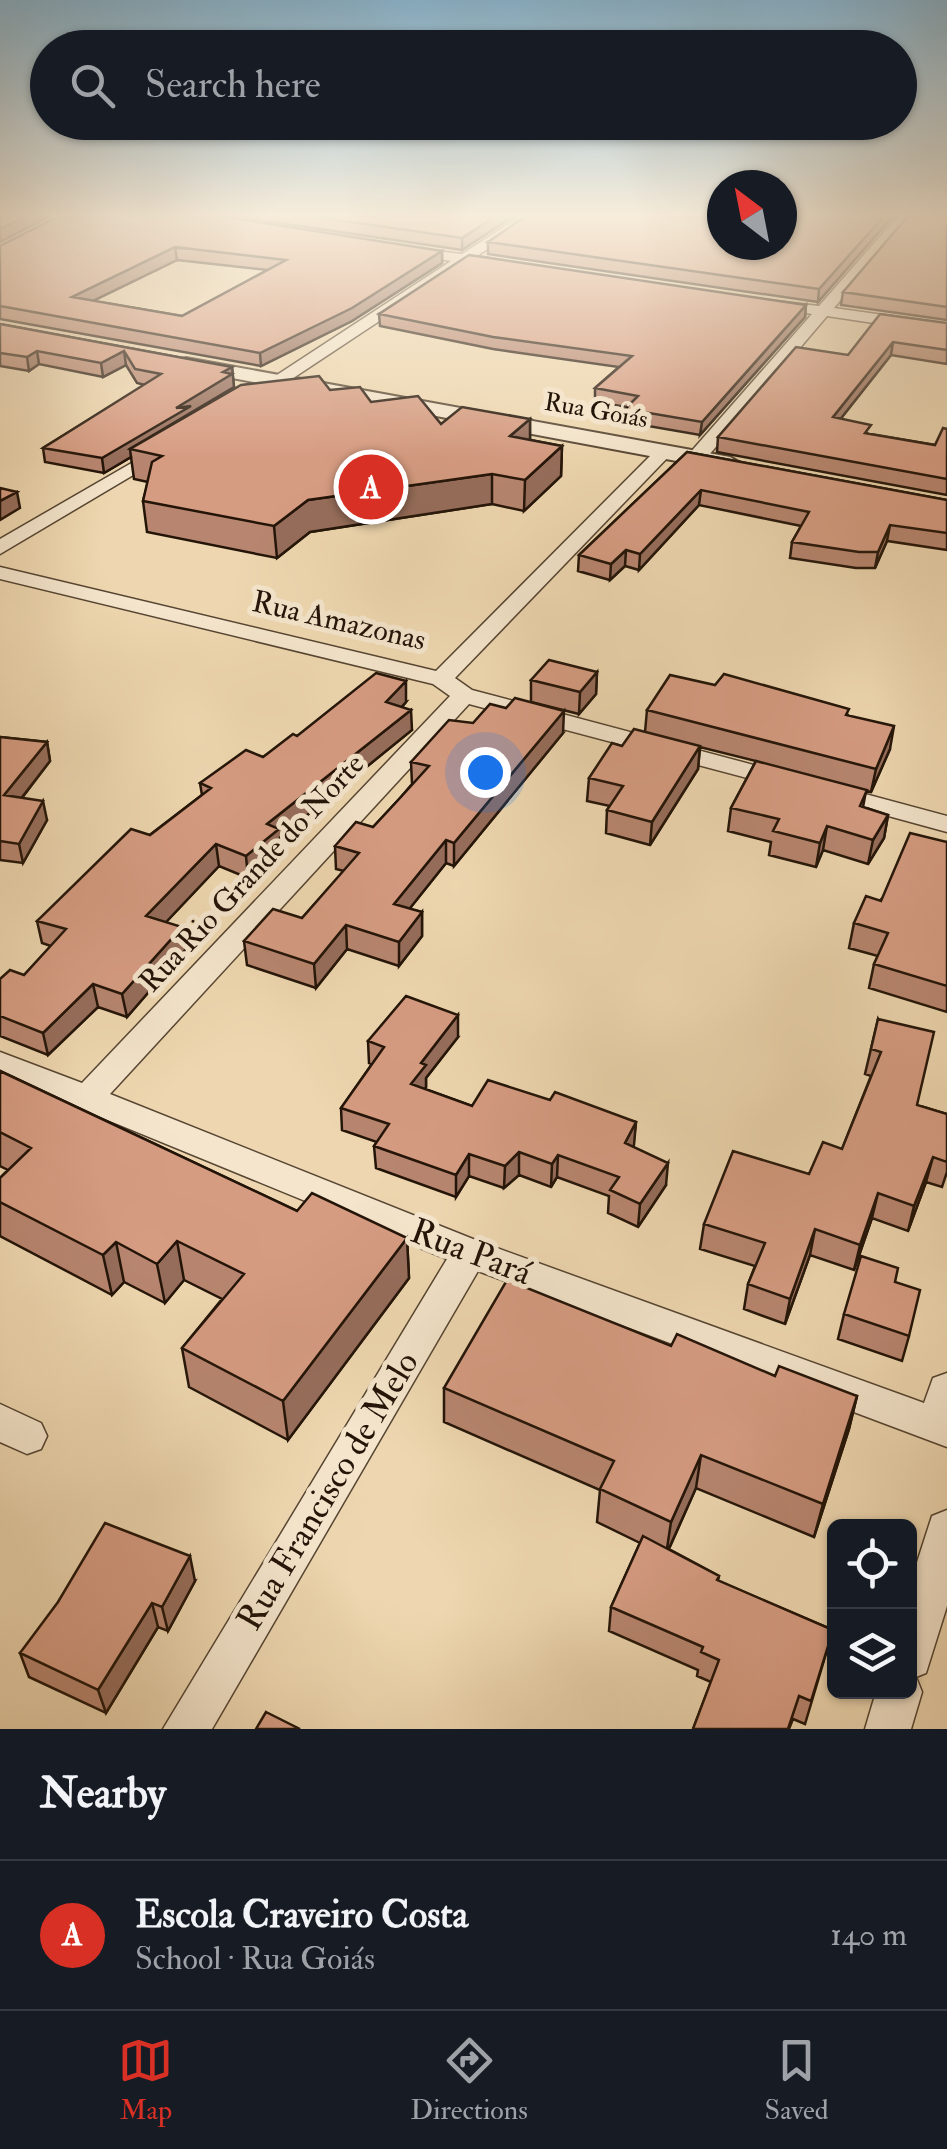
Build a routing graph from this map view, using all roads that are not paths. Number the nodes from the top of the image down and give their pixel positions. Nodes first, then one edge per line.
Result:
1 (405, 297) edge
2 (835, 297) edge
3 (754, 300) edge
4 (822, 311) junction
5 (947, 329) edge
6 (162, 360) edge
7 (277, 382) junction
8 (243, 402) edge
9 (175, 443) edge
10 (664, 452) junction
11 (696, 458) junction
12 (754, 469) edge
13 (0, 548) edge
14 (0, 573) edge
15 (452, 687) junction
16 (947, 824) edge
17 (0, 1062) edge
18 (89, 1096) junction
19 (470, 1253) junction
20 (944, 1415) edge
21 (947, 1530) edge
22 (917, 1633) edge
23 (897, 1699) edge
24 (186, 1729) edge
25 (888, 1729) edge

1 - 7 street
2 - 4 street
3 - 4 street
4 - 5 street
4 - 11 street
6 - 7 street, Rua Goiás
7 - 8 street
7 - 10 street, Rua Goiás
9 - 13 street
10 - 11 street, Rua Goiás
10 - 15 street, Rua Rio Grande do Norte
11 - 12 street, Rua Goiás
14 - 15 street, Rua Amazonas
15 - 16 street, Rua Amazonas
15 - 18 street, Rua Rio Grande do Norte
17 - 18 street, Rua Pará
18 - 19 street, Rua Pará
19 - 20 street, Rua Pará
19 - 24 street, Rua Francisco de Melo
21 - 22 street
23 - 25 street

